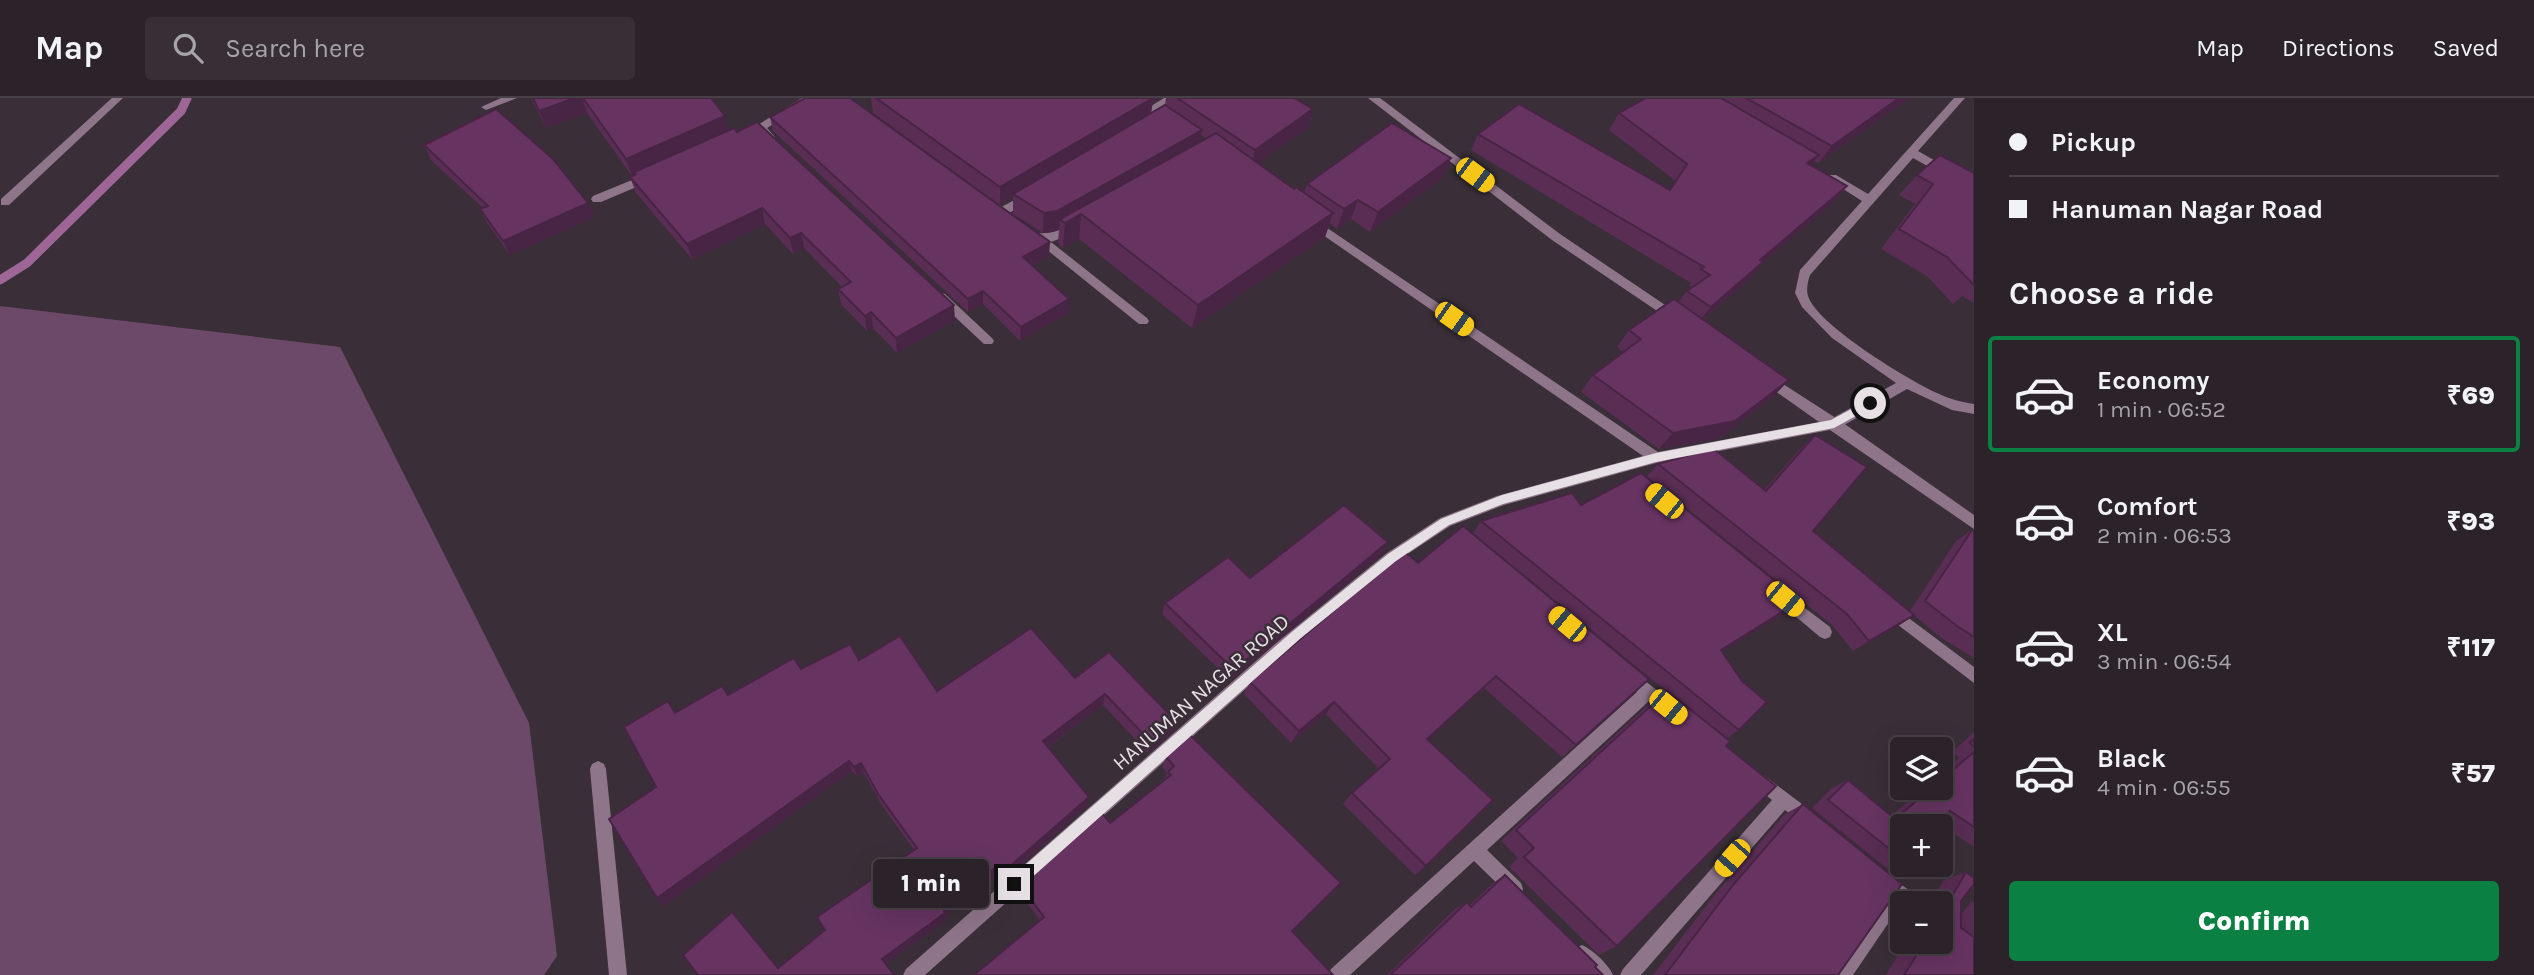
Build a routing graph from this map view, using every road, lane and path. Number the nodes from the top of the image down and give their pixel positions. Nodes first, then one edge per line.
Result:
1 (118, 98) edge
2 (512, 98) edge
3 (810, 98) edge
4 (1172, 98) edge
5 (1373, 98) edge
6 (1959, 98) edge
7 (486, 107) dead end
8 (1151, 124) edge
9 (762, 126) junction
10 (750, 132) edge
11 (780, 146) edge
12 (1911, 152) junction
13 (666, 169) edge
14 (1821, 173) edge
15 (1974, 188) edge
16 (1035, 193) edge
17 (597, 198) dead end
18 (1869, 200) junction
19 (5, 202) dead end
20 (989, 206) edge
21 (1297, 211) edge
22 (1010, 221) junction
23 (1083, 223) edge
24 (1041, 240) junction
25 (928, 285) edge
26 (1143, 321) dead end
27 (1684, 323) edge
28 (988, 341) dead end
29 (1753, 369) edge
30 (1907, 383) junction
31 (1974, 409) edge
32 (1834, 424) junction
33 (1656, 458) junction
34 (1974, 523) edge
35 (1772, 589) edge
36 (1880, 601) edge
37 (1825, 632) dead end
38 (1616, 665) edge
39 (1974, 676) edge
40 (1648, 691) junction
41 (1680, 716) edge
42 (1742, 766) edge
43 (598, 769) dead end
44 (1784, 799) junction
45 (1825, 833) edge
46 (1474, 849) junction
47 (1867, 867) edge
48 (1897, 891) edge
49 (1524, 897) edge
50 (1890, 918) edge
51 (1574, 946) edge
52 (618, 975) edge
53 (912, 975) edge
54 (1337, 975) edge
55 (1604, 975) edge
56 (1629, 975) edge
57 (1843, 975) edge

1 - 19 street
2 - 7 street
3 - 9 street
4 - 8 street
5 - 27 street
6 - 12 street
9 - 10 street
9 - 11 street
12 - 15 street
12 - 18 street
13 - 17 street
14 - 18 street
16 - 22 street
18 - 30 street
20 - 22 street
21 - 33 street
22 - 24 street
23 - 24 street
24 - 26 street
25 - 28 street
29 - 32 street
30 - 31 street
30 - 32 street, HANUMAN NAGAR ROAD
32 - 33 street, HANUMAN NAGAR ROAD
32 - 34 street
33 - 53 street, HANUMAN NAGAR ROAD
35 - 37 street
36 - 39 street
38 - 40 street
40 - 41 street
40 - 46 street
42 - 44 street
43 - 52 street
44 - 45 street
44 - 56 street
46 - 49 street
46 - 54 street
47 - 48 street
50 - 57 street
51 - 55 street

